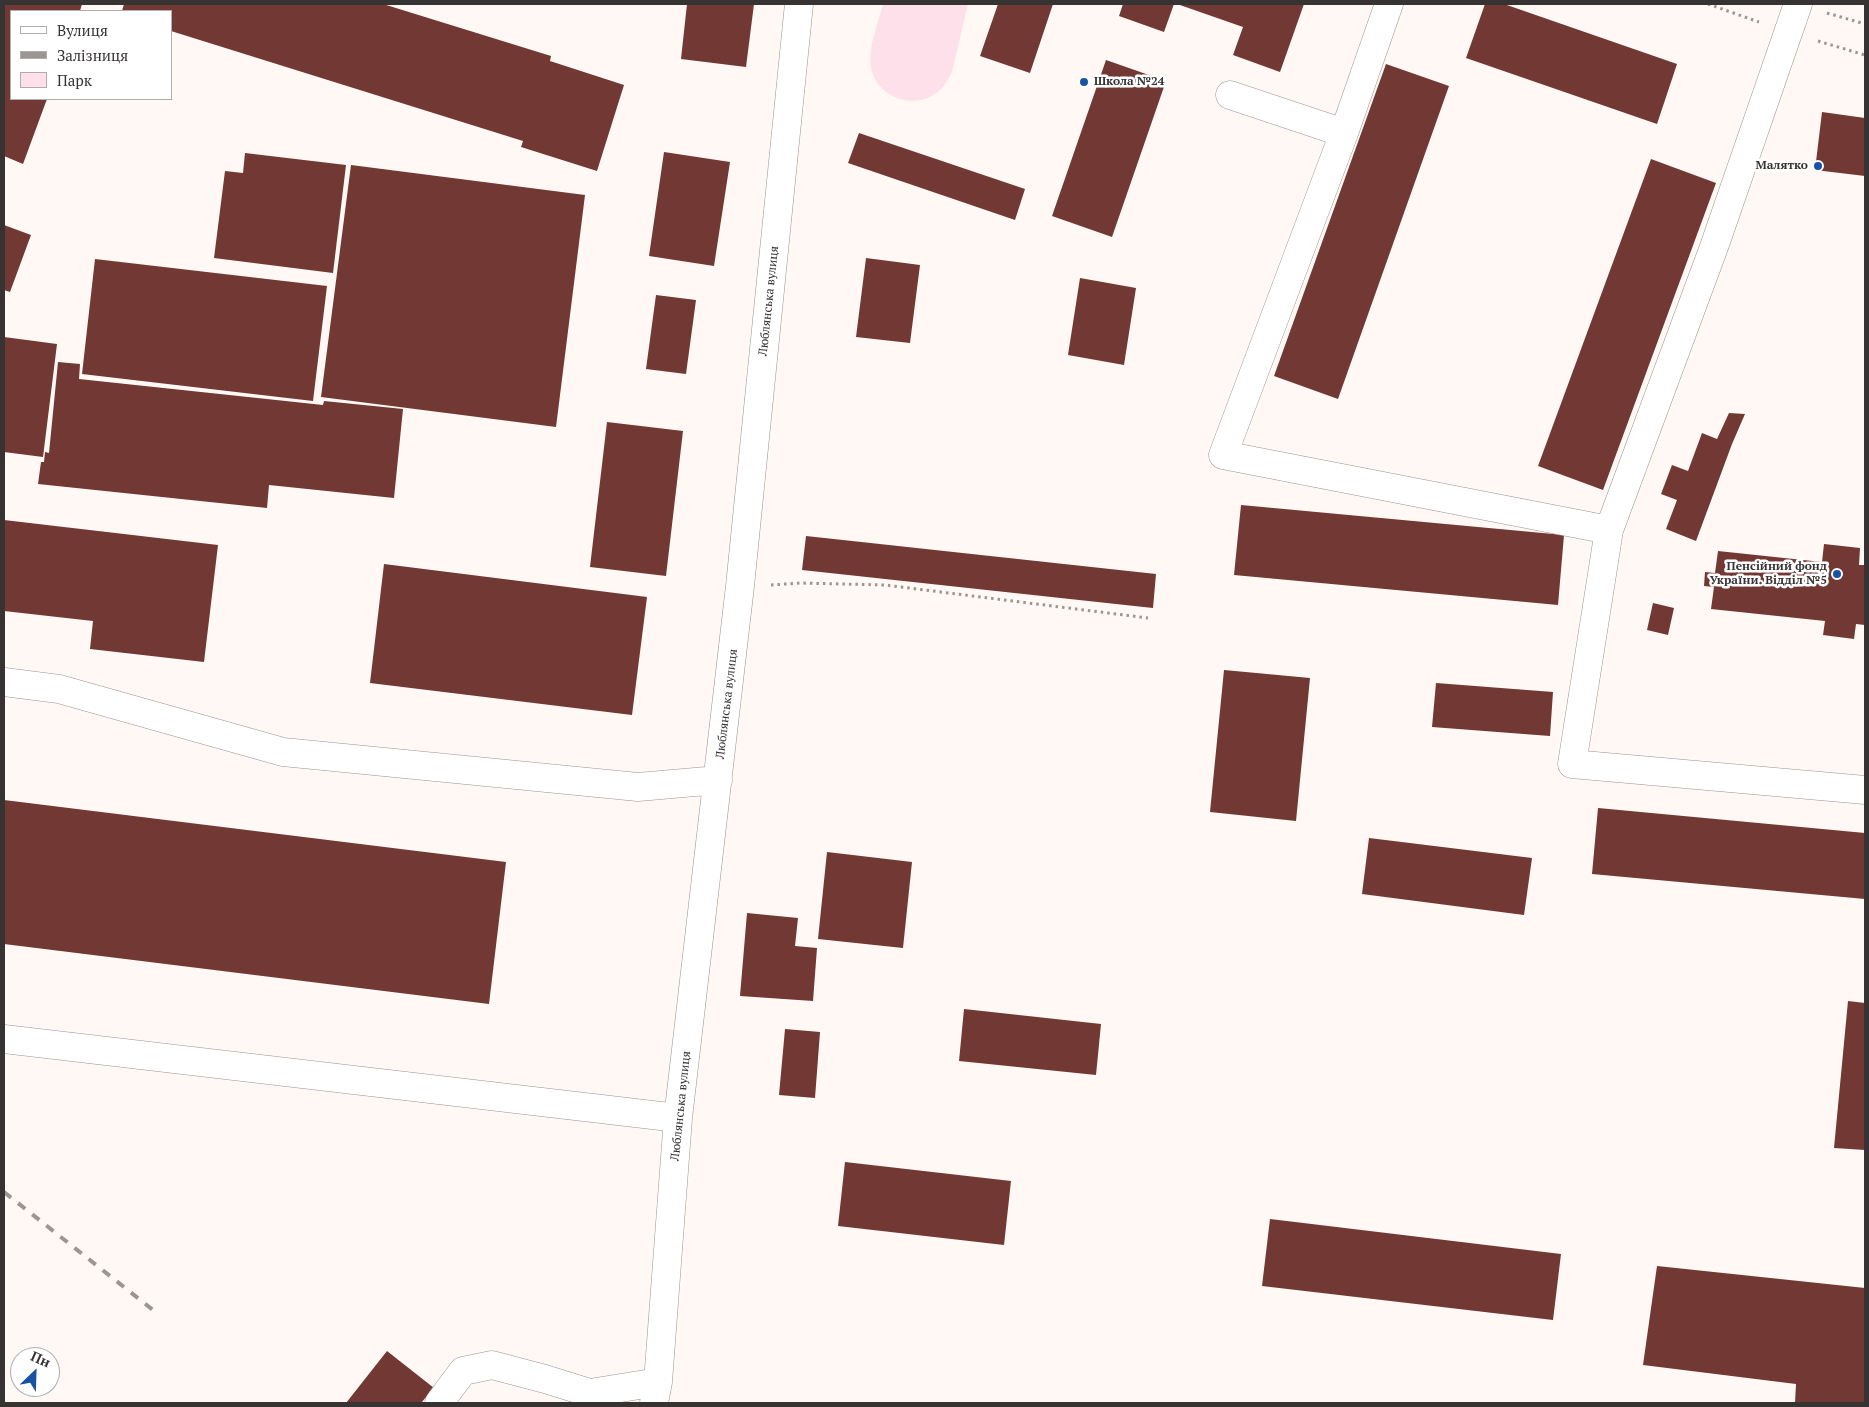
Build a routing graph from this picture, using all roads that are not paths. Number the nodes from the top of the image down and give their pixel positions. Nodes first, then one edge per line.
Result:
1 (799, 4) edge
2 (1389, 4) edge
3 (1798, 4) edge
4 (1230, 95) dead end
5 (1344, 133) junction
6 (1609, 530) junction
7 (4, 682) edge
8 (718, 780) junction
9 (1865, 790) edge
10 (4, 1039) edge
11 (678, 1118) junction
12 (656, 1392) edge
13 (439, 1403) edge

1 - 8 street, Люблянська вулиця
2 - 5 street
3 - 6 street
4 - 5 street
5 - 6 street
6 - 9 street
7 - 8 street
8 - 11 street, Люблянська вулиця
10 - 11 street
11 - 12 street, Люблянська вулиця
12 - 13 street

